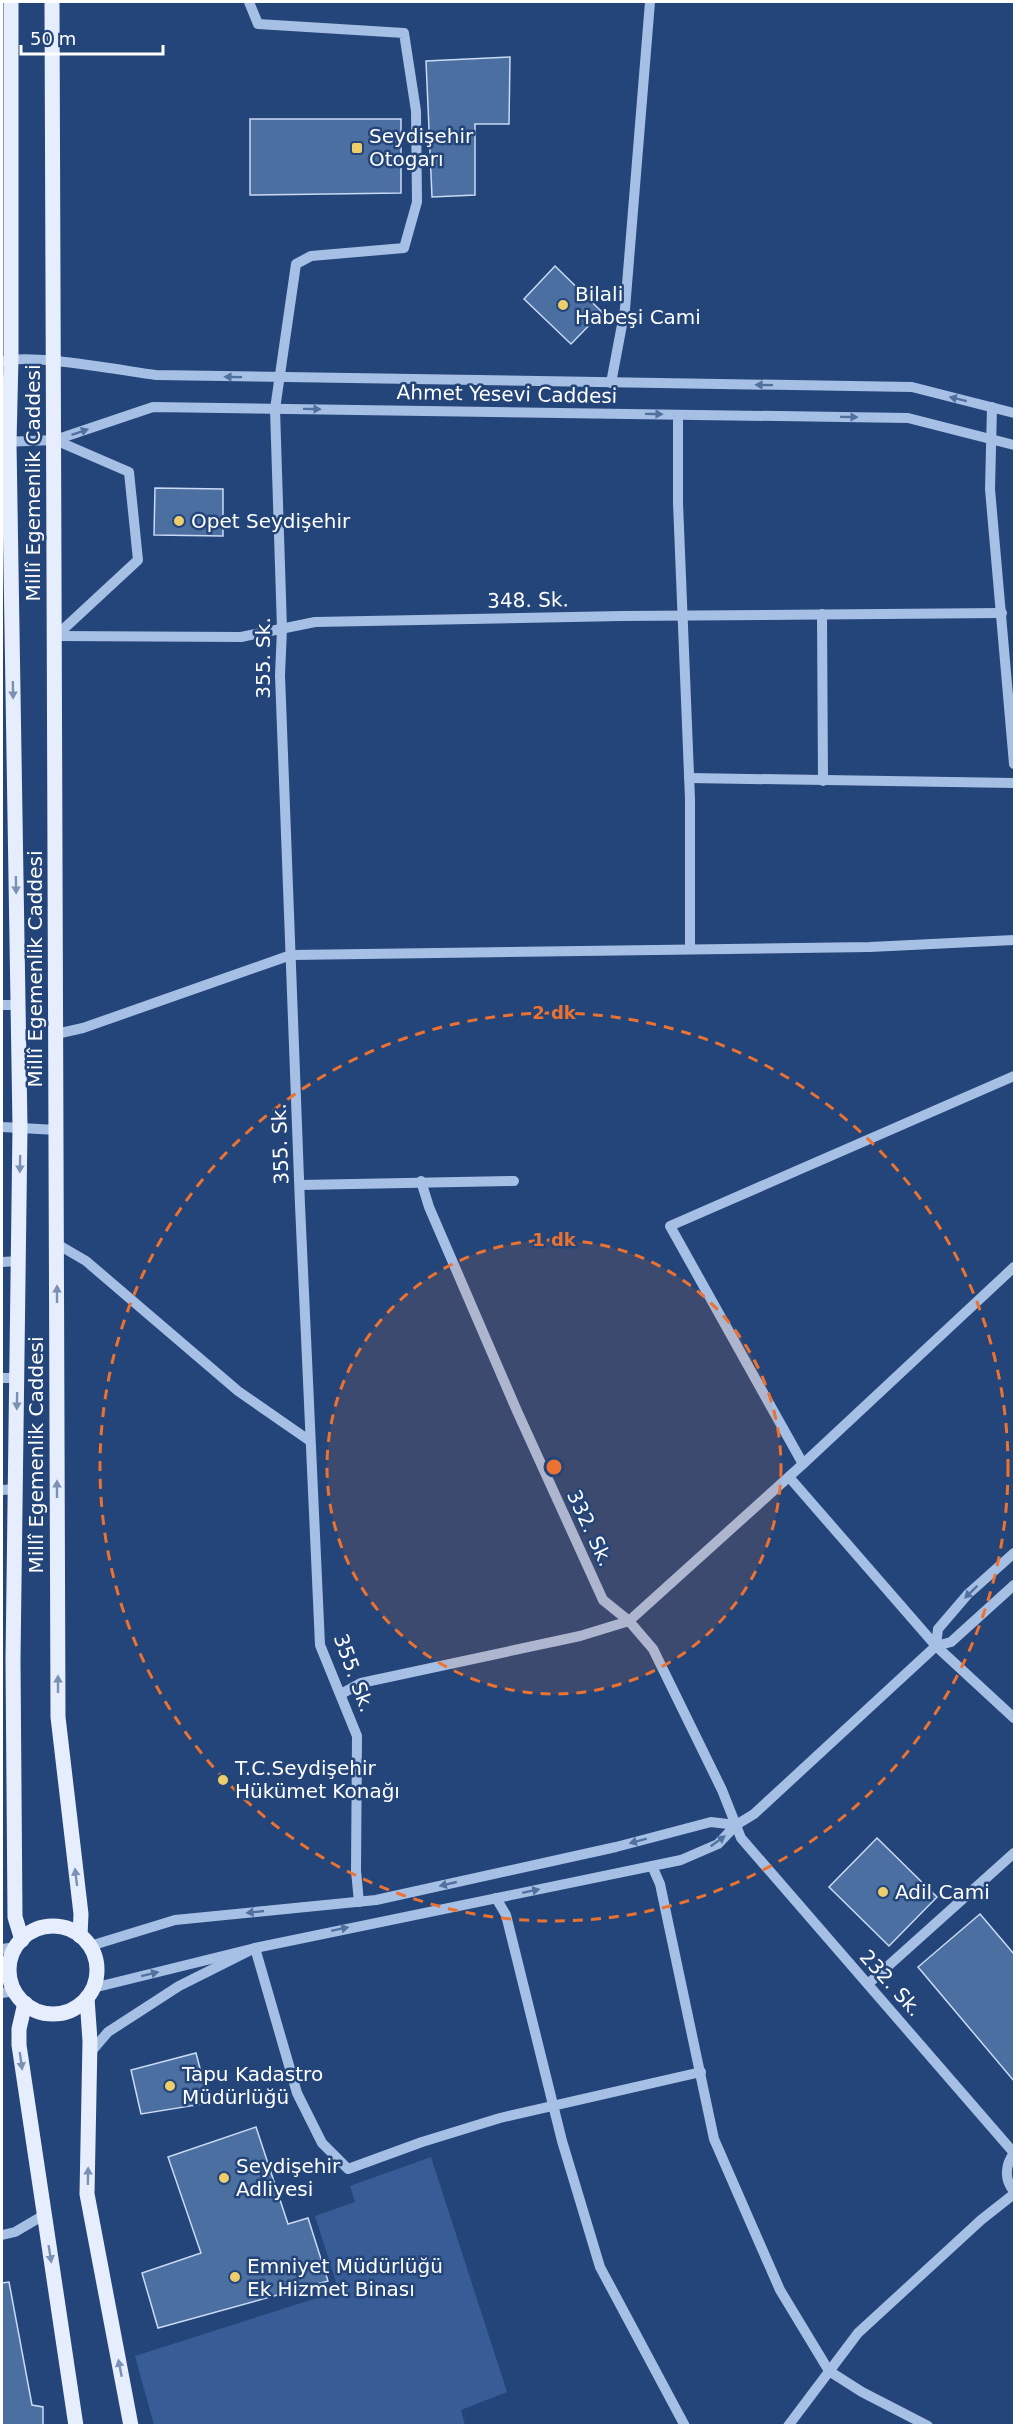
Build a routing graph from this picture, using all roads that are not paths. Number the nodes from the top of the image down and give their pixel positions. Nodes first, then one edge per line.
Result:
1 (11, 2) edge
2 (52, 2) edge
3 (249, 2) edge
4 (650, 2) edge
5 (6, 360) edge
6 (53, 361) junction
7 (279, 378) junction
8 (612, 382) junction
9 (992, 407) junction
10 (275, 409) junction
11 (1014, 413) edge
12 (678, 415) junction
13 (990, 439) junction
14 (55, 440) junction
15 (5, 442) edge
16 (1014, 445) edge
17 (1002, 613) junction
18 (822, 614) junction
19 (682, 615) junction
20 (282, 629) junction
21 (56, 636) junction
22 (7, 647) edge
23 (1014, 764) edge
24 (689, 778) junction
25 (823, 781) junction
26 (1014, 783) edge
27 (1014, 940) edge
28 (690, 949) junction
29 (291, 955) junction
30 (2, 1005) edge
31 (18, 1005) junction
32 (56, 1034) junction
33 (1014, 1076) edge
34 (2, 1127) edge
35 (20, 1127) junction
36 (57, 1130) junction
37 (421, 1181) junction
38 (514, 1181) dead end
39 (300, 1185) junction
40 (57, 1244) junction
41 (18, 1261) junction
42 (2, 1262) edge
43 (1014, 1267) edge
44 (9, 1378) edge
45 (310, 1441) junction
46 (803, 1464) junction
47 (789, 1477) junction
48 (9, 1490) edge
49 (1014, 1553) edge
50 (8, 1575) edge
51 (1014, 1585) edge
52 (629, 1621) junction
53 (936, 1646) junction
54 (341, 1694) junction
55 (1014, 1718) edge
56 (736, 1825) junction
57 (741, 1838) joint
58 (1014, 1853) edge
59 (652, 1866) junction
60 (496, 1898) junction
61 (359, 1902) junction
62 (85, 1941) junction
63 (13, 1945) edge
64 (255, 1948) junction
65 (868, 1984) junction
66 (8, 1992) edge
67 (90, 1993) junction
68 (25, 2003) junction
69 (90, 2053) junction
70 (701, 2072) junction
71 (553, 2106) junction
72 (1014, 2153) edge
73 (1014, 2193) edge
74 (44, 2215) junction
75 (2, 2235) edge
76 (829, 2371) junction
77 (76, 2426) edge
78 (131, 2426) edge
79 (685, 2426) edge
80 (788, 2426) edge
81 (928, 2426) edge

1 - 5 main road, Millî Egemenlik Caddesi
2 - 6 main road, Millî Egemenlik Caddesi
3 - 7 street, 355. Sk.
4 - 8 street
5 - 6 street, Ahmet Yesevi Caddesi
5 - 15 main road, Millî Egemenlik Caddesi
7 -> 6 street, Ahmet Yesevi Caddesi
6 - 14 main road, Millî Egemenlik Caddesi
7 - 8 street, Ahmet Yesevi Caddesi
7 - 10 street, 355. Sk.
9 -> 8 street, Ahmet Yesevi Caddesi
9 - 11 street, Ahmet Yesevi Caddesi
9 - 13 street
10 -> 12 street, Ahmet Yesevi Caddesi
14 -> 10 street, Ahmet Yesevi Caddesi
10 - 20 street, 355. Sk.
12 -> 13 street, Ahmet Yesevi Caddesi
12 - 19 street
13 - 16 street, Ahmet Yesevi Caddesi
13 - 17 street
14 - 15 street, Ahmet Yesevi Caddesi
14 - 21 main road, Millî Egemenlik Caddesi
14 - 21 street
15 - 22 main road, Millî Egemenlik Caddesi
17 - 18 street, 348. Sk.
17 - 23 street
18 - 19 street, 348. Sk.
18 - 25 street
19 - 20 street, 348. Sk.
19 - 24 street
20 - 21 street, 348. Sk.
20 - 29 street, 355. Sk.
21 - 32 main road, Millî Egemenlik Caddesi
22 -> 31 main road, Millî Egemenlik Caddesi
24 - 25 street
24 - 28 street
25 - 26 street
27 - 28 street
28 - 29 street
29 - 32 street
29 - 39 street, 355. Sk.
30 - 31 street
31 - 35 main road, Millî Egemenlik Caddesi
32 - 36 main road, Millî Egemenlik Caddesi
33 - 46 street
34 - 35 street
35 - 36 street
35 -> 41 main road, Millî Egemenlik Caddesi
36 - 40 main road, Millî Egemenlik Caddesi
37 - 38 street
37 - 39 street
37 - 52 street, 332. Sk.
39 - 45 street, 355. Sk.
40 - 45 street
62 -> 40 main road, Millî Egemenlik Caddesi
41 - 42 street
41 - 44 main road, Millî Egemenlik Caddesi
43 - 46 street
44 -> 48 main road, Millî Egemenlik Caddesi
45 - 54 street, 355. Sk.
46 - 47 street
47 - 52 street
47 - 53 street
48 - 50 main road, Millî Egemenlik Caddesi
49 -> 53 street
50 - 63 main road, Millî Egemenlik Caddesi
51 - 53 street
52 - 54 street
52 - 56 street, 332. Sk.
53 - 55 street
53 - 56 street
54 - 61 street, 355. Sk.
56 - 57 street, 332. Sk.
59 -> 56 street
56 -> 61 street
57 - 65 street, 232. Sk.
58 - 65 street
60 -> 59 street
59 - 70 street
64 -> 60 street
60 - 71 street
61 -> 62 street
62 - 63 main road
62 - 67 main road
63 - 66 main road
67 -> 64 street
64 - 69 street
64 - 71 street
65 - 72 street, 232. Sk.
66 - 68 main road
67 - 68 main road
67 - 69 main road
68 -> 74 main road
78 -> 69 main road
70 - 71 street
70 - 76 street
71 - 79 street
72 - 73 street
73 - 76 street
74 - 75 street
74 -> 77 main road
76 - 80 street
76 - 81 street

